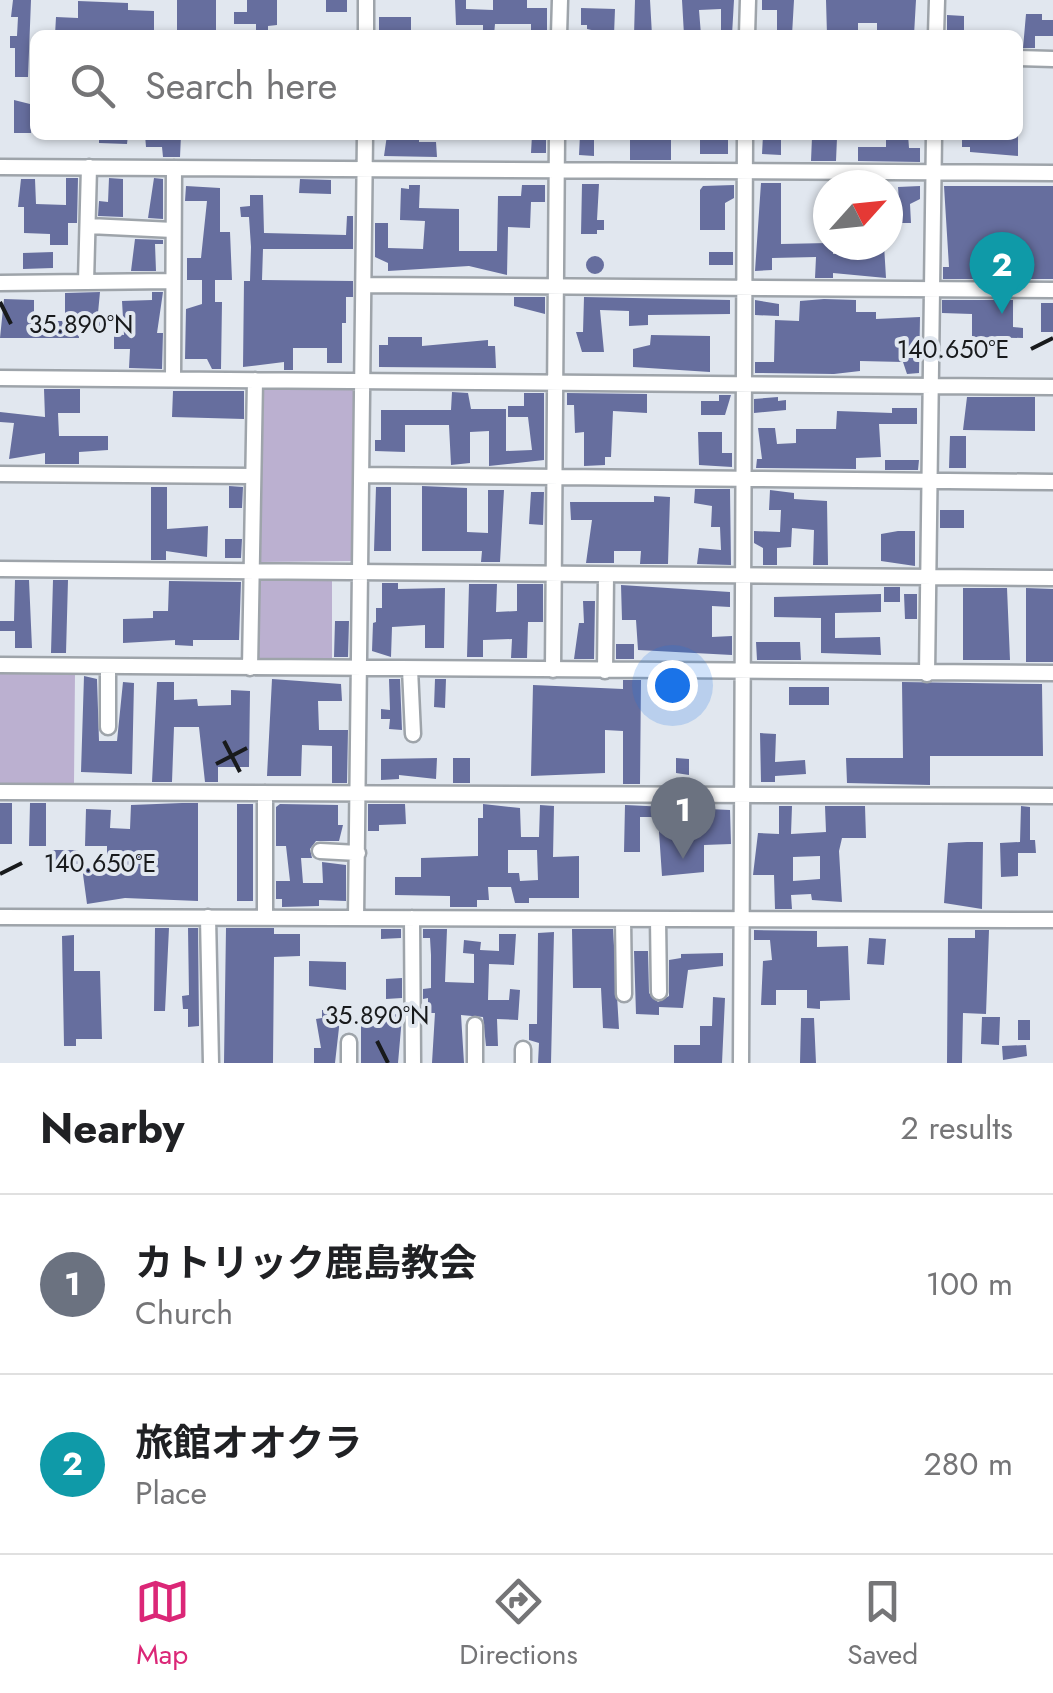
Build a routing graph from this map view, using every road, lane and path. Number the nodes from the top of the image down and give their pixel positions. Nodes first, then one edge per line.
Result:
1 (366, 0) edge
2 (560, 0) edge
3 (748, 0) edge
4 (936, 0) edge
5 (366, 30) edge
6 (560, 30) edge
7 (747, 30) edge
8 (936, 30) edge
9 (1023, 58) edge
10 (1053, 59) edge
11 (366, 140) edge
12 (557, 140) edge
13 (745, 140) edge
14 (934, 140) edge
15 (0, 167) edge
16 (89, 167) junction
17 (174, 168) junction
18 (365, 168) junction
19 (556, 170) junction
20 (744, 172) junction
21 (933, 173) junction
22 (1053, 174) edge
23 (88, 226) junction
24 (173, 230) junction
25 (86, 282) junction
26 (172, 282) junction
27 (0, 284) edge
28 (364, 285) junction
29 (556, 286) junction
30 (744, 287) junction
31 (931, 290) junction
32 (1053, 290) edge
33 (0, 378) edge
34 (173, 379) junction
35 (254, 380) junction
36 (363, 382) junction
37 (556, 382) junction
38 (743, 385) junction
39 (930, 387) junction
40 (1053, 387) edge
41 (0, 474) edge
42 (362, 475) junction
43 (252, 476) junction
44 (558, 478) junction
45 (743, 480) junction
46 (930, 482) junction
47 (1053, 482) edge
48 (0, 569) edge
49 (250, 569) junction
50 (360, 570) junction
51 (555, 574) junction
52 (606, 575) junction
53 (742, 576) junction
54 (929, 576) junction
55 (1053, 578) edge
56 (0, 665) edge
57 (108, 666) junction
58 (250, 668) junction
59 (360, 668) junction
60 (410, 669) junction
61 (553, 670) junction
62 (606, 671) junction
63 (742, 672) junction
64 (927, 674) junction
65 (1053, 674) edge
66 (108, 728) dead end
67 (413, 734) dead end
68 (0, 792) edge
69 (264, 793) junction
70 (359, 793) junction
71 (740, 795) junction
72 (1053, 796) edge
73 (320, 852) dead end
74 (358, 853) junction
75 (0, 917) edge
76 (208, 917) junction
77 (265, 918) junction
78 (356, 918) junction
79 (412, 918) junction
80 (623, 919) junction
81 (658, 919) junction
82 (741, 920) junction
83 (1053, 920) edge
84 (659, 992) dead end
85 (624, 994) dead end
86 (475, 1025) dead end
87 (349, 1042) dead end
88 (211, 1063) edge
89 (350, 1063) edge
90 (413, 1063) edge
91 (475, 1063) edge
92 (741, 1063) edge

1 - 5 street
2 - 6 street
3 - 7 street
4 - 8 street
9 - 10 street
11 - 18 street
12 - 19 street
13 - 20 street
14 - 21 street
15 - 16 street
16 - 17 street
16 - 23 street
17 - 18 street
17 - 24 street
18 - 19 street
18 - 28 street
19 - 20 street
19 - 29 street
20 - 21 street
20 - 30 street
21 - 22 street
21 - 31 street
23 - 24 street
23 - 25 street
24 - 26 street
25 - 26 street
25 - 27 street
26 - 34 street
28 - 29 street
28 - 36 street
29 - 30 street
29 - 37 street
30 - 31 street
30 - 38 street
31 - 32 street
31 - 39 street
33 - 34 street
34 - 35 street
35 - 36 street
35 - 43 street
36 - 37 street
36 - 42 street
37 - 38 street
37 - 44 street
38 - 39 street
38 - 45 street
39 - 40 street
39 - 46 street
41 - 43 street
42 - 44 street
42 - 50 street
43 - 49 street
44 - 45 street
44 - 51 street
45 - 46 street
45 - 53 street
46 - 47 street
46 - 54 street
48 - 49 street
49 - 50 street
49 - 58 street
50 - 51 street
50 - 59 street
51 - 52 street
51 - 61 street
52 - 53 street
52 - 62 street
53 - 54 street
53 - 63 street
54 - 55 street
54 - 64 street
56 - 57 street
57 - 58 street
57 - 66 street
58 - 59 street
59 - 60 street
59 - 70 street
60 - 61 street
60 - 67 street
61 - 62 street
62 - 63 street
63 - 64 street
63 - 71 street
64 - 65 street
68 - 69 street
69 - 70 street
69 - 77 street
70 - 71 street
70 - 74 street
71 - 72 street
71 - 82 street
73 - 74 street
74 - 78 street
75 - 76 street
76 - 77 street
76 - 88 street
77 - 78 street
78 - 79 street
79 - 80 street
79 - 90 street
80 - 81 street
80 - 85 street
81 - 82 street
81 - 84 street
82 - 83 street
82 - 92 street
86 - 91 street
87 - 89 street

